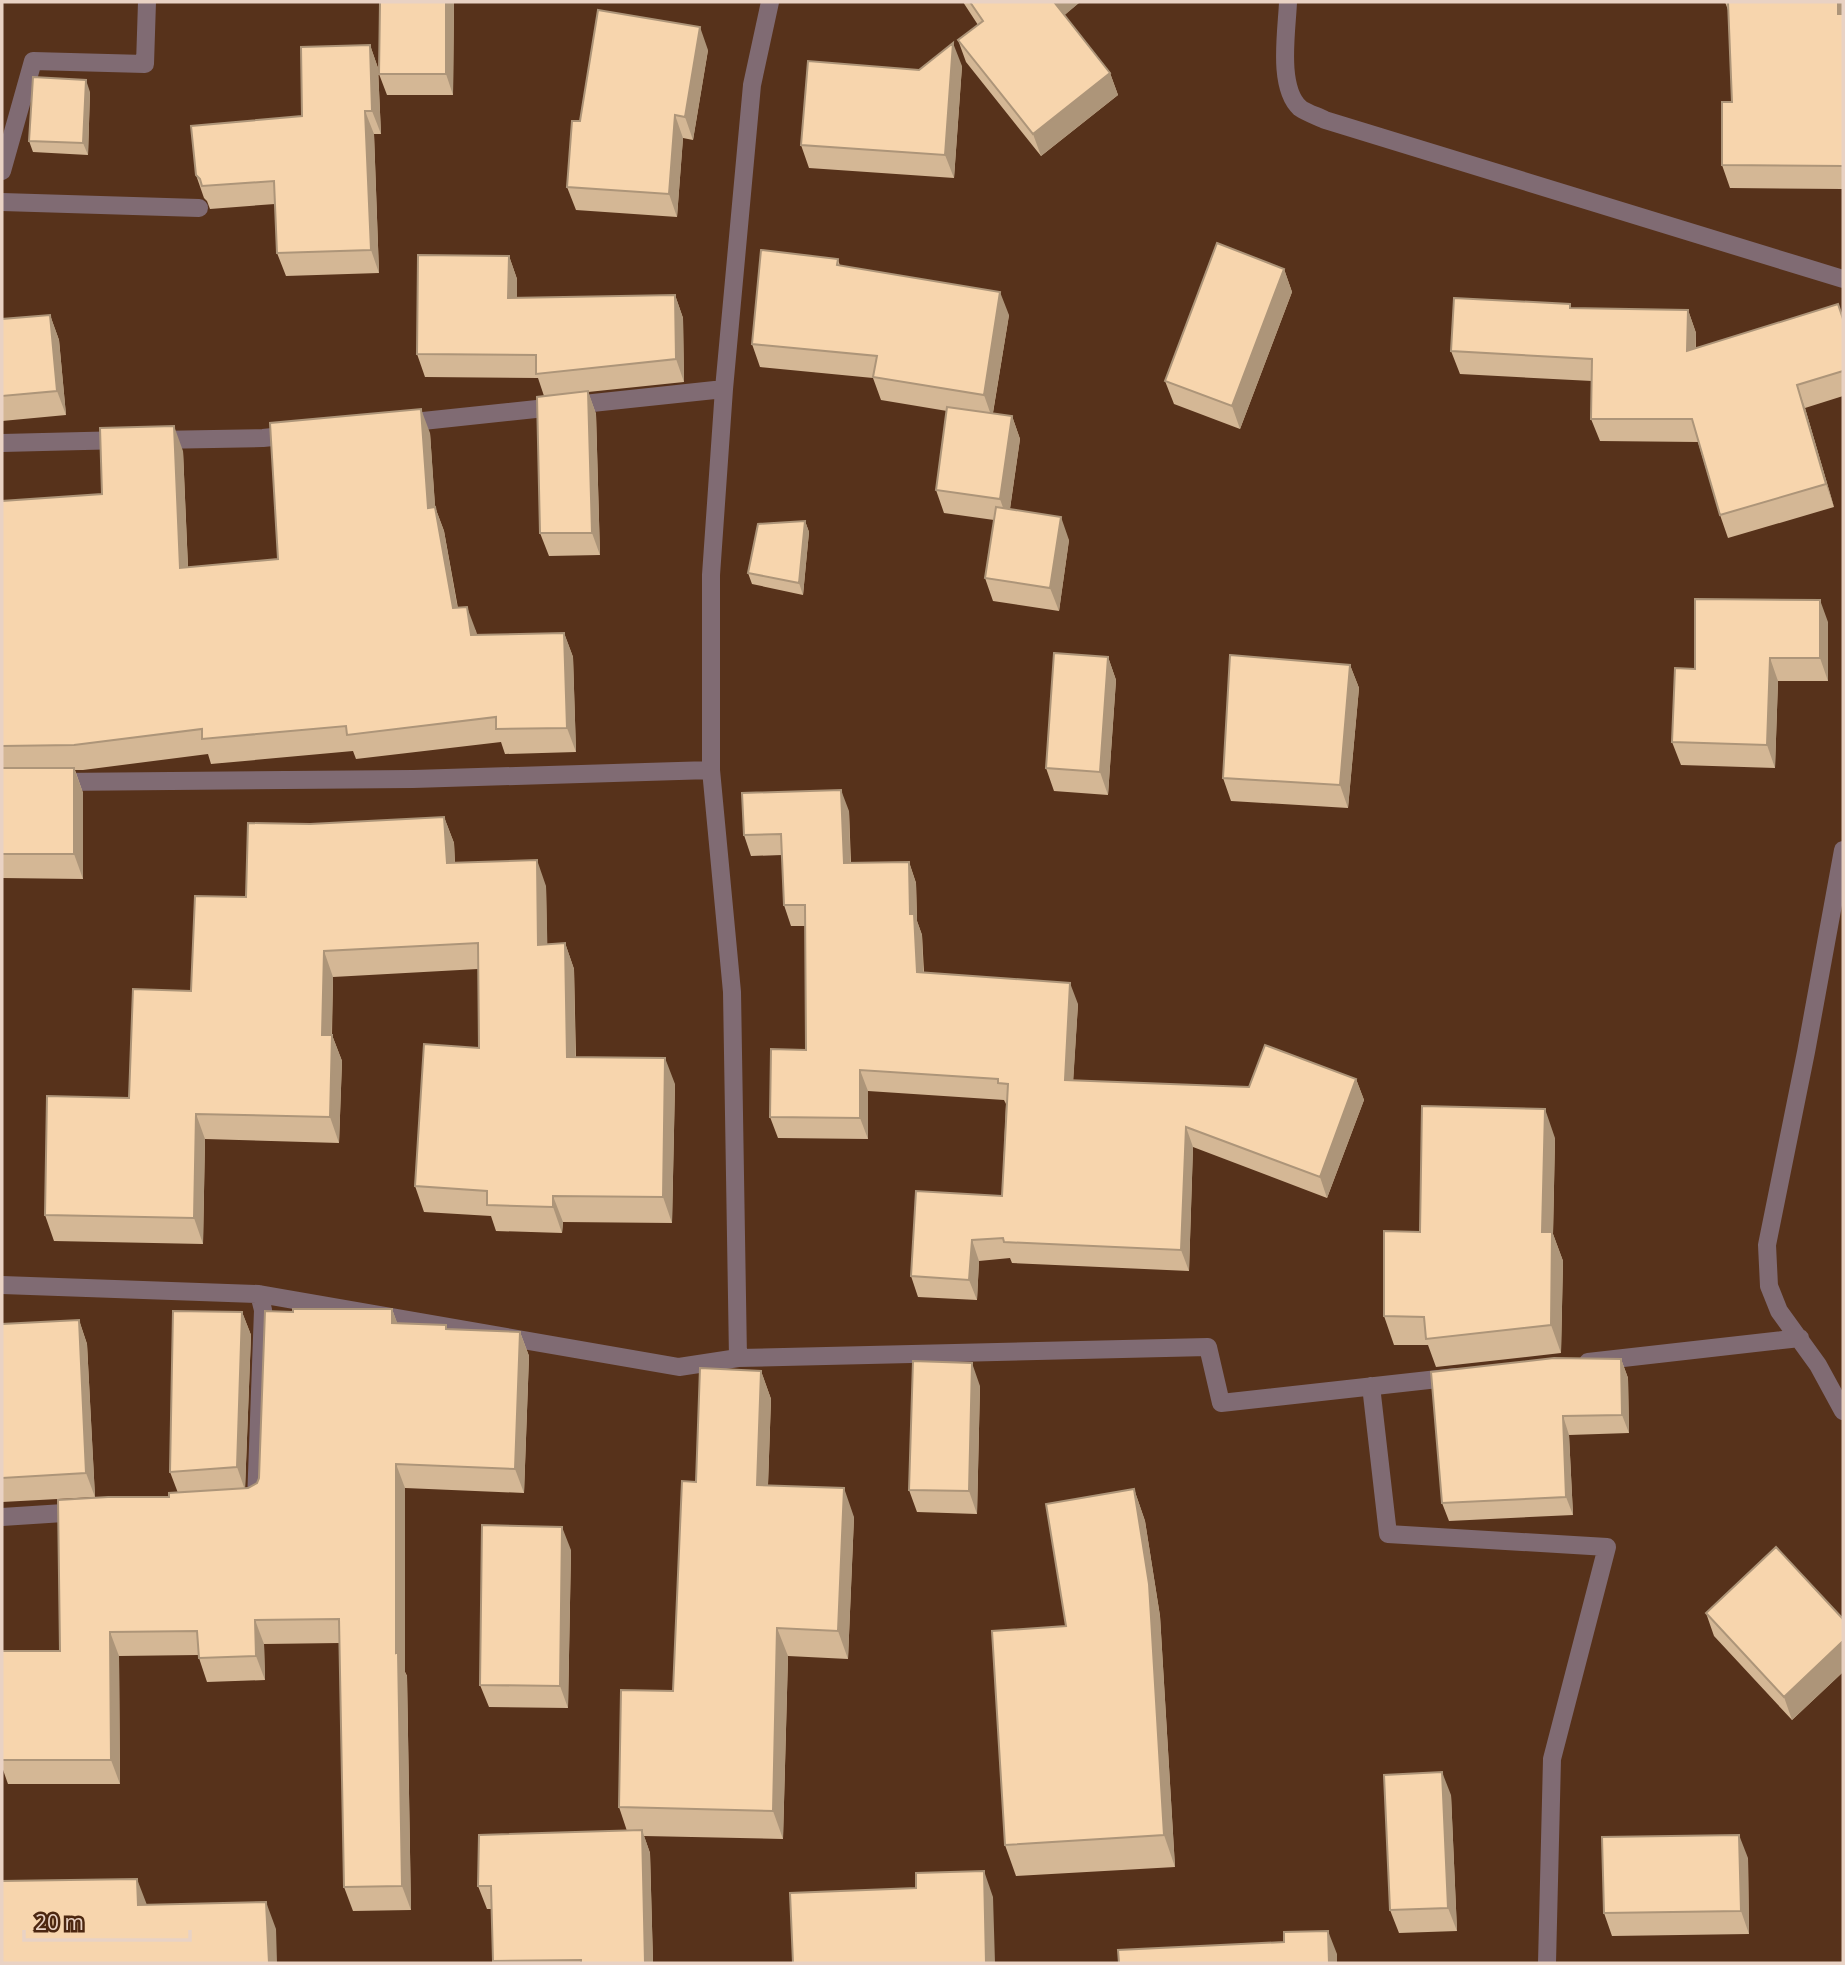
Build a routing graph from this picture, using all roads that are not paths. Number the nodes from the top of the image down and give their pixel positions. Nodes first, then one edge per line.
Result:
1 (147, 2) edge
2 (770, 2) edge
3 (1288, 2) edge
4 (2, 171) edge
5 (2, 202) edge
6 (199, 208) edge
7 (1843, 279) edge
8 (724, 388) junction
9 (385, 425) edge
10 (303, 434) edge
11 (2, 443) edge
12 (711, 770) junction
13 (37, 783) edge
14 (1843, 850) edge
15 (2, 1285) edge
16 (259, 1294) junction
17 (1800, 1338) junction
18 (738, 1358) junction
19 (1565, 1364) edge
20 (1468, 1375) edge
21 (1371, 1386) junction
22 (1843, 1411) edge
23 (243, 1502) edge
24 (96, 1511) edge
25 (2, 1517) edge
26 (1547, 1963) edge

1 - 4 street
2 - 8 street
3 - 7 street
5 - 6 street
8 - 9 street
8 - 12 street
10 - 11 street
12 - 13 street
12 - 18 street
14 - 17 street
15 - 16 street
16 - 18 street
16 - 23 street
17 - 19 street
17 - 22 street
18 - 21 street
20 - 21 street
21 - 26 street
24 - 25 street

